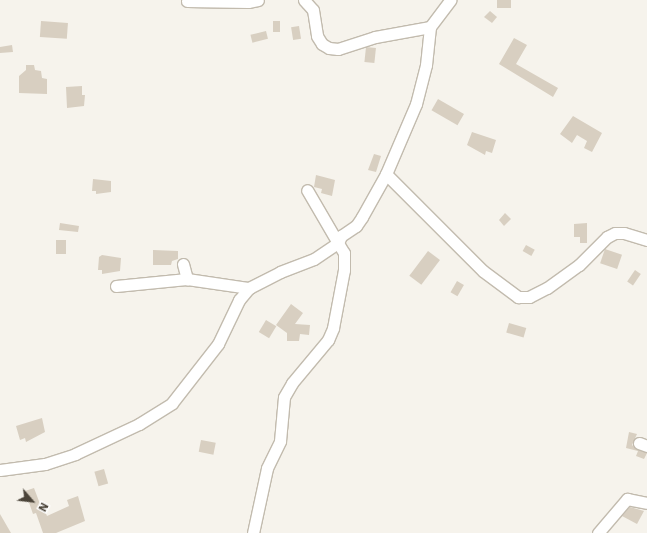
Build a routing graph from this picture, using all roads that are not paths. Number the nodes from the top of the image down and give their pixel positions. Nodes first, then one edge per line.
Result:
1 (258, 0) edge
2 (304, 0) edge
3 (450, 0) edge
4 (187, 1) dead end
5 (430, 27) junction
6 (386, 174) junction
7 (307, 190) dead end
8 (647, 240) edge
9 (338, 243) junction
10 (183, 264) dead end
11 (187, 279) junction
12 (116, 286) dead end
13 (249, 288) junction
14 (0, 470) edge
15 (647, 503) edge
16 (253, 533) edge
17 (598, 533) edge

1 - 4 street
2 - 5 street
3 - 5 street
5 - 6 street
6 - 8 street
6 - 9 street
7 - 9 street
9 - 13 street
9 - 16 street
10 - 11 street
11 - 12 street
11 - 13 street
13 - 14 street
15 - 17 street

